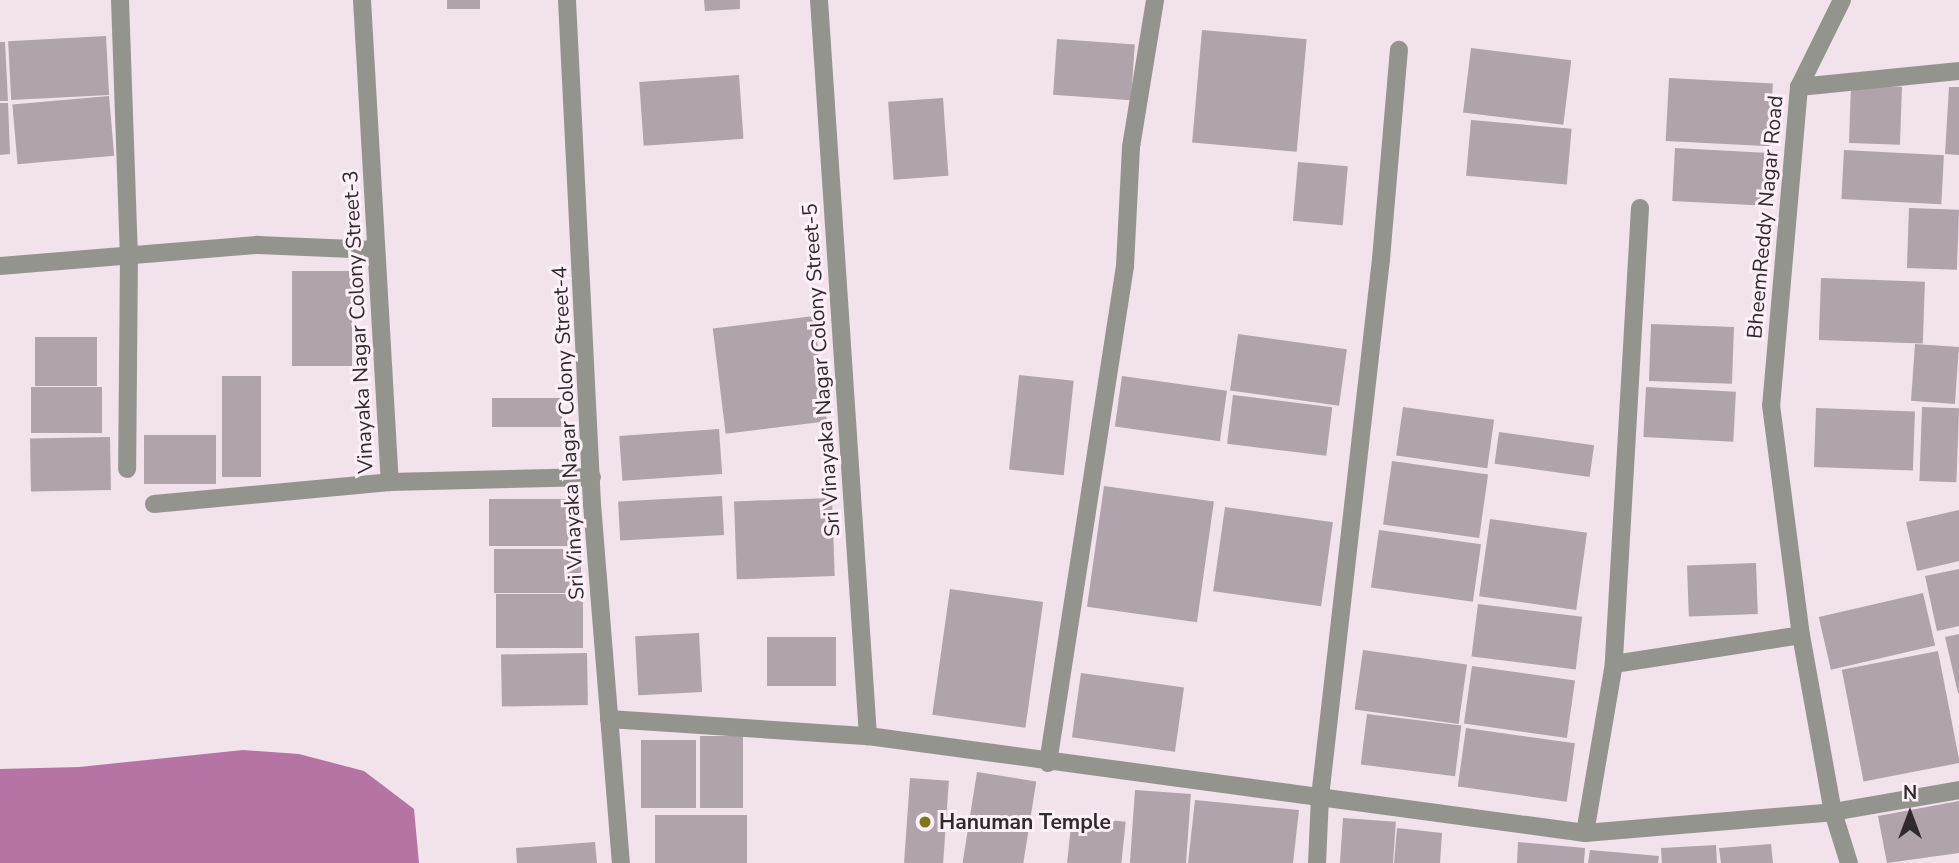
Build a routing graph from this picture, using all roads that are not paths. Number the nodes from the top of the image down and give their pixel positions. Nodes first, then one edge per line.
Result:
1 (120, 0) edge
2 (362, 0) edge
3 (567, 0) edge
4 (819, 0) edge
5 (1155, 0) edge
6 (1842, 0) edge
7 (1399, 50) dead end
8 (1959, 71) edge
9 (1799, 87) junction
10 (1640, 208) dead end
11 (376, 250) junction
12 (129, 253) junction
13 (0, 266) edge
14 (127, 469) dead end
15 (592, 477) junction
16 (390, 482) junction
17 (154, 504) dead end
18 (1801, 635) junction
19 (1614, 664) junction
20 (609, 719) junction
21 (868, 736) junction
22 (1048, 763) junction
23 (1959, 790) edge
24 (1320, 797) junction
25 (1833, 812) junction
26 (1585, 833) junction
27 (621, 863) edge
28 (1317, 863) edge
29 (1849, 863) edge

1 - 12 street
2 - 11 street, Vinayaka Nagar Colony Street-3
3 - 15 street, Sri Vinayaka Nagar Colony Street-4
4 - 21 street, Sri Vinayaka Nagar Colony Street-5
5 - 22 street
6 - 9 street, BheemReddy Nagar Road
7 - 24 street
8 - 9 street
9 - 18 street, BheemReddy Nagar Road
10 - 19 street
11 - 12 street
11 - 16 street, Vinayaka Nagar Colony Street-3
12 - 13 street
12 - 14 street
15 - 16 street, Vinayaka Nagar Colony Street-3
15 - 20 street, Sri Vinayaka Nagar Colony Street-4
16 - 17 street
18 - 19 street
18 - 25 street, BheemReddy Nagar Road
19 - 26 street
20 - 21 street
20 - 27 street, Sri Vinayaka Nagar Colony Street-4
21 - 22 street
22 - 24 street
23 - 25 street
24 - 26 street
24 - 28 street
25 - 26 street
25 - 29 street, BheemReddy Nagar Road

